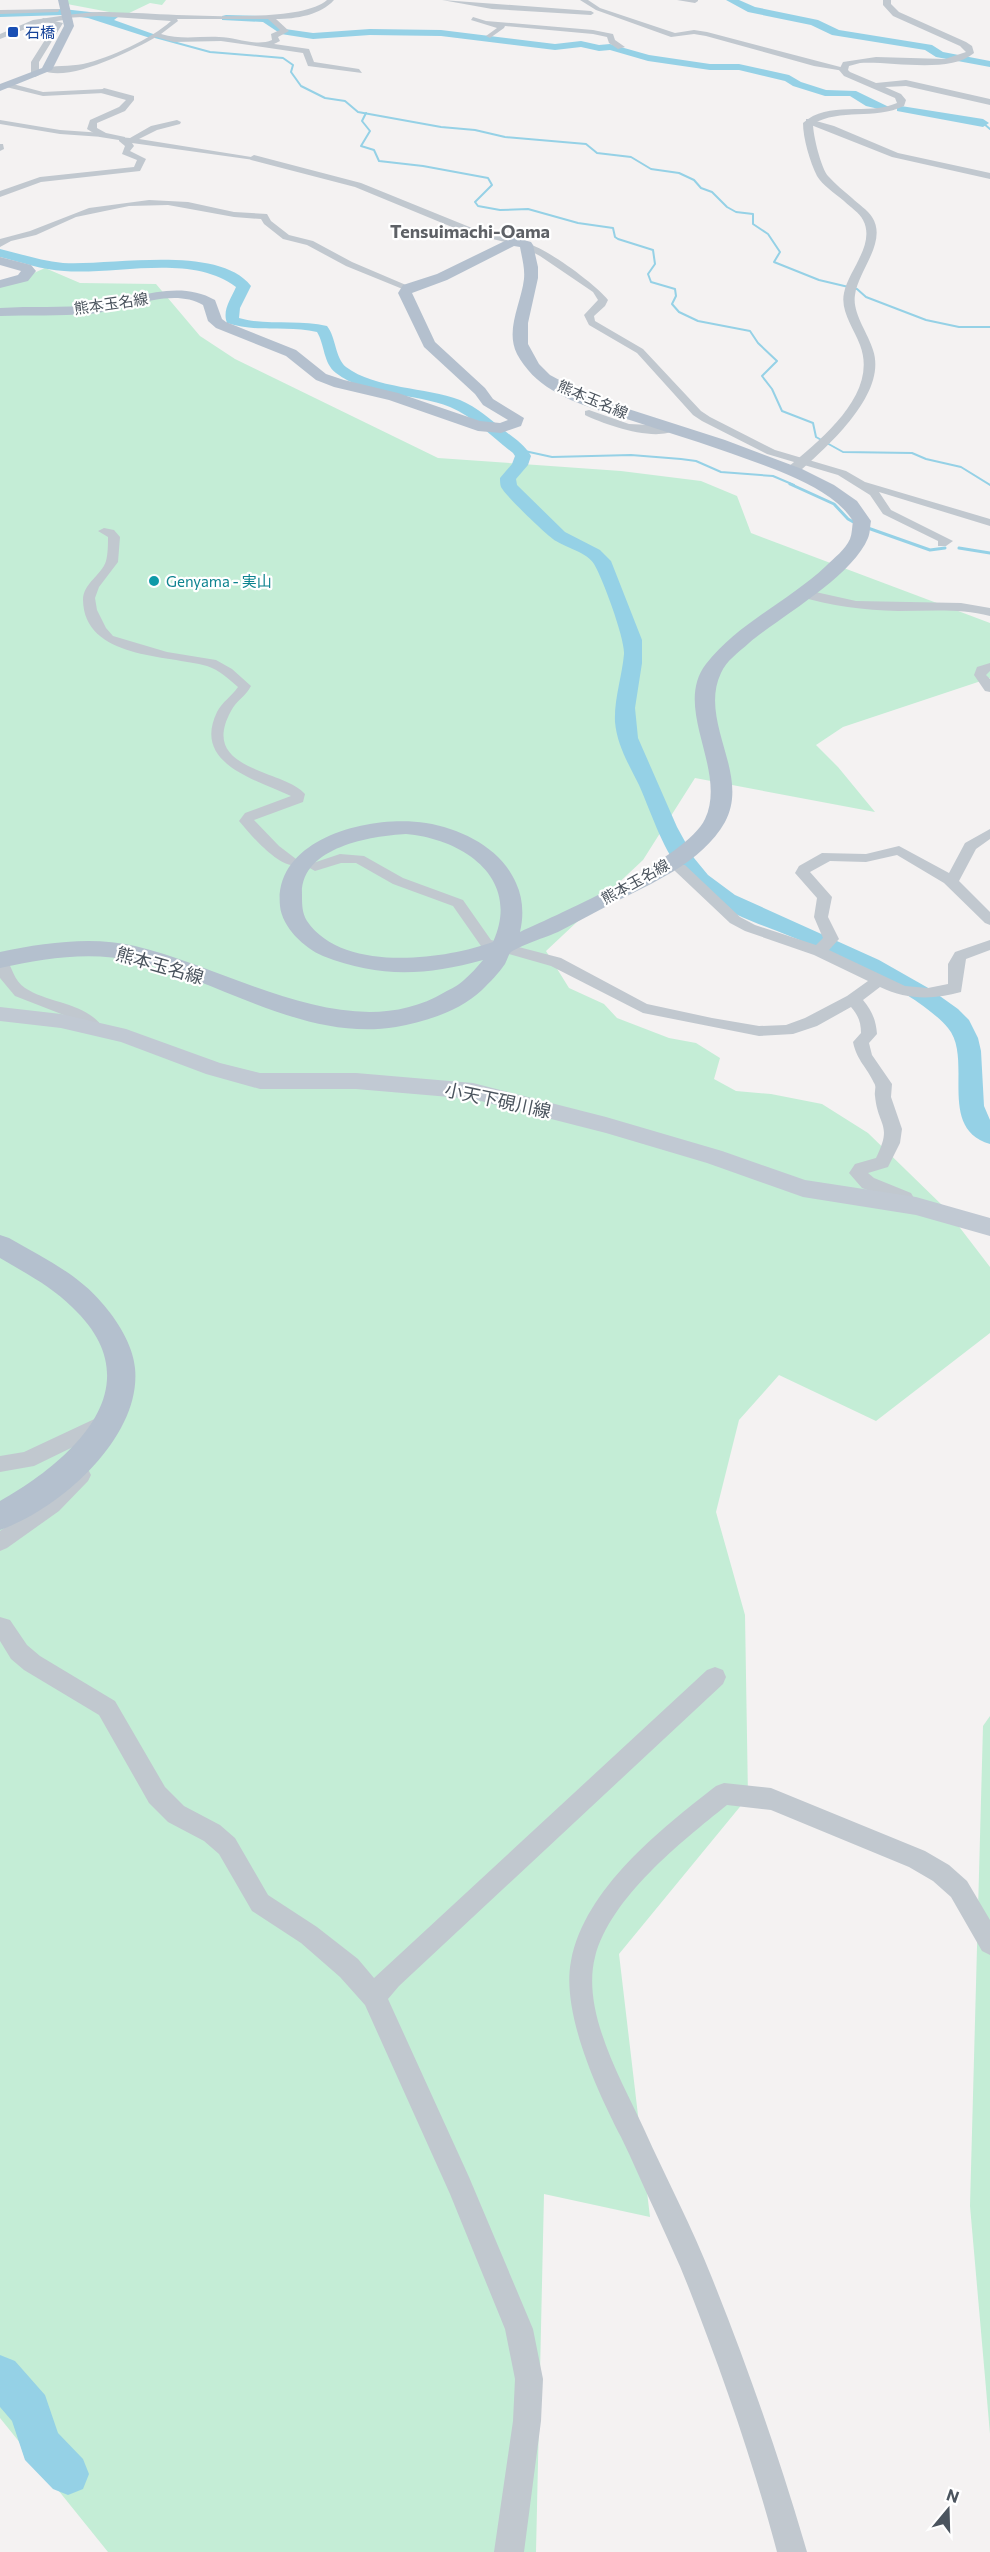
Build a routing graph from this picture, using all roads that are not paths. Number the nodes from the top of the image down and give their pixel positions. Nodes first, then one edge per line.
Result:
1 (332, 0) edge
2 (445, 0) edge
3 (584, 0) edge
4 (680, 0) edge
5 (887, 0) edge
6 (694, 1) edge
7 (488, 6) junction
8 (0, 12) edge
9 (57, 13) edge
10 (591, 13) dead end
11 (87, 16) junction
12 (173, 18) junction
13 (271, 18) junction
14 (489, 22) junction
15 (110, 23) dead end
16 (581, 31) junction
17 (142, 33) dead end
18 (153, 36) junction
19 (489, 36) dead end
20 (0, 37) edge
21 (570, 39) dead end
22 (264, 46) junction
23 (621, 47) dead end
24 (844, 69) junction
25 (46, 70) junction
26 (359, 71) dead end
27 (35, 75) junction
28 (875, 86) junction
29 (5, 87) edge
30 (104, 91) joint
31 (990, 102) edge
32 (809, 121) junction
33 (0, 122) edge
34 (185, 128) dead end
35 (103, 135) junction
36 (130, 138) junction
37 (169, 142) dead end
38 (254, 158) joint
39 (990, 176) edge
40 (2, 191) edge
41 (519, 243) junction
42 (0, 244) edge
43 (0, 261) edge
44 (0, 284) edge
45 (408, 288) junction
46 (0, 312) edge
47 (589, 413) dead end
48 (670, 429) junction
49 (791, 464) junction
50 (862, 484) junction
51 (990, 523) edge
52 (104, 531) dead end
53 (942, 544) dead end
54 (802, 593) junction
55 (990, 612) edge
56 (990, 667) edge
57 (990, 688) edge
58 (990, 834) edge
59 (293, 862) dead end
60 (673, 866) junction
61 (315, 867) dead end
62 (952, 881) junction
63 (990, 920) edge
64 (990, 945) edge
65 (824, 946) junction
66 (506, 947) junction
67 (0, 960) edge
68 (878, 981) junction
69 (853, 1000) junction
70 (0, 1014) edge
71 (96, 1029) junction
72 (905, 1198) dead end
73 (990, 1227) edge
74 (0, 1245) edge
75 (110, 1420) junction
76 (0, 1464) edge
77 (38, 1515) junction
78 (0, 1516) edge
79 (0, 1542) edge
80 (0, 1550) edge
81 (0, 1627) edge
82 (716, 1677) dead end
83 (990, 1943) edge
84 (374, 1996) junction
85 (509, 2552) edge
86 (792, 2552) edge

1 - 13 street
2 - 7 street
3 - 24 street
4 - 6 street
5 - 24 street
7 - 10 street
7 - 14 street
8 - 9 street
9 - 11 street
9 - 20 street
9 - 25 main road
9 - 27 street
11 - 12 street
11 - 15 street
12 - 13 street
12 - 18 street
13 - 22 street
14 - 16 street
14 - 19 street
16 - 21 street
16 - 23 street
17 - 18 street
18 - 22 street
18 - 25 street
22 - 26 street
24 - 28 street
25 - 27 main road
27 - 29 main road
28 - 31 street
28 - 32 street
29 - 30 street
30 - 35 street
32 - 39 street
32 - 49 street
33 - 35 street
34 - 36 street
35 - 36 street
36 - 37 street
36 - 38 street
36 - 40 street
38 - 41 street
41 - 45 main road
41 - 48 main road, 熊本玉名線
41 - 49 street
42 - 45 street
43 - 44 main road
45 - 46 main road, 熊本玉名線
47 - 48 street
48 - 49 main road, 熊本玉名線
49 - 50 street
49 - 54 main road, 熊本玉名線
50 - 51 street
50 - 53 street
52 - 59 street
54 - 55 street
54 - 60 main road, 熊本玉名線
56 - 57 street
58 - 62 street
60 - 65 street
60 - 66 main road, 熊本玉名線
61 - 66 street
62 - 63 street
62 - 65 street
64 - 68 street
65 - 68 street
66 - 67 main road, 熊本玉名線
66 - 69 street
67 - 71 street
68 - 69 street
69 - 72 street
70 - 71 main road, 小天下硯川線
71 - 73 main road, 小天下硯川線
74 - 75 main road
75 - 76 street
75 - 77 street
75 - 78 main road
77 - 79 street
77 - 80 street
81 - 84 street
82 - 84 street
83 - 86 street
84 - 85 street

